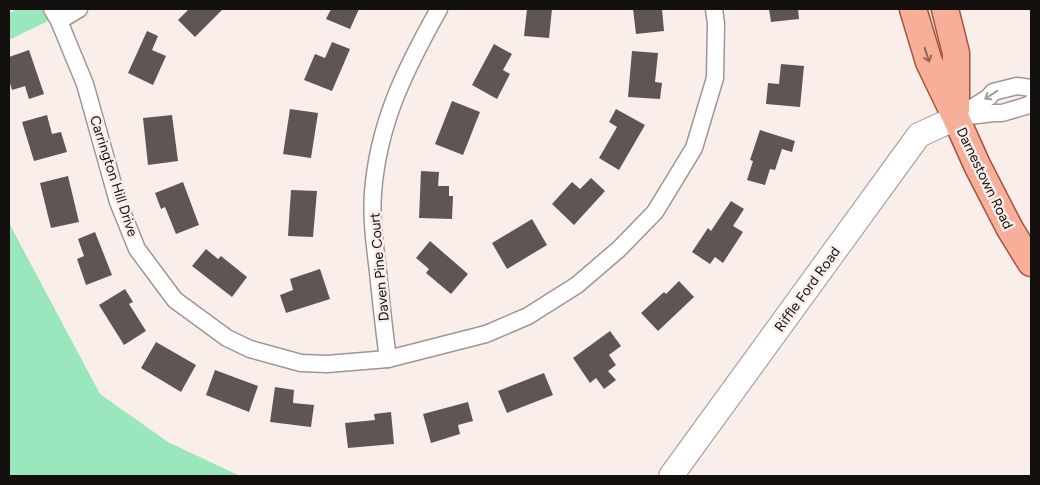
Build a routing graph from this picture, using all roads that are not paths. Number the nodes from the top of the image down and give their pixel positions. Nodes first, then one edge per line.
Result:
1 (79, 9) edge
2 (439, 9) edge
3 (714, 9) edge
4 (913, 9) edge
5 (945, 9) edge
6 (55, 15) edge
7 (1031, 88) edge
8 (1031, 103) edge
9 (956, 118) junction
10 (1031, 263) edge
11 (388, 358) junction
12 (671, 476) edge

1 - 6 street
2 - 11 street, Daven Pine Court
3 - 11 street, Carrington Hill Drive
4 -> 9 main road, Darnestown Road
5 - 9 main road, Darnestown Road
6 - 11 street, Carrington Hill Drive
7 -> 9 street
8 - 9 street
9 - 10 main road, Darnestown Road
9 - 12 street, Riffle Ford Road

